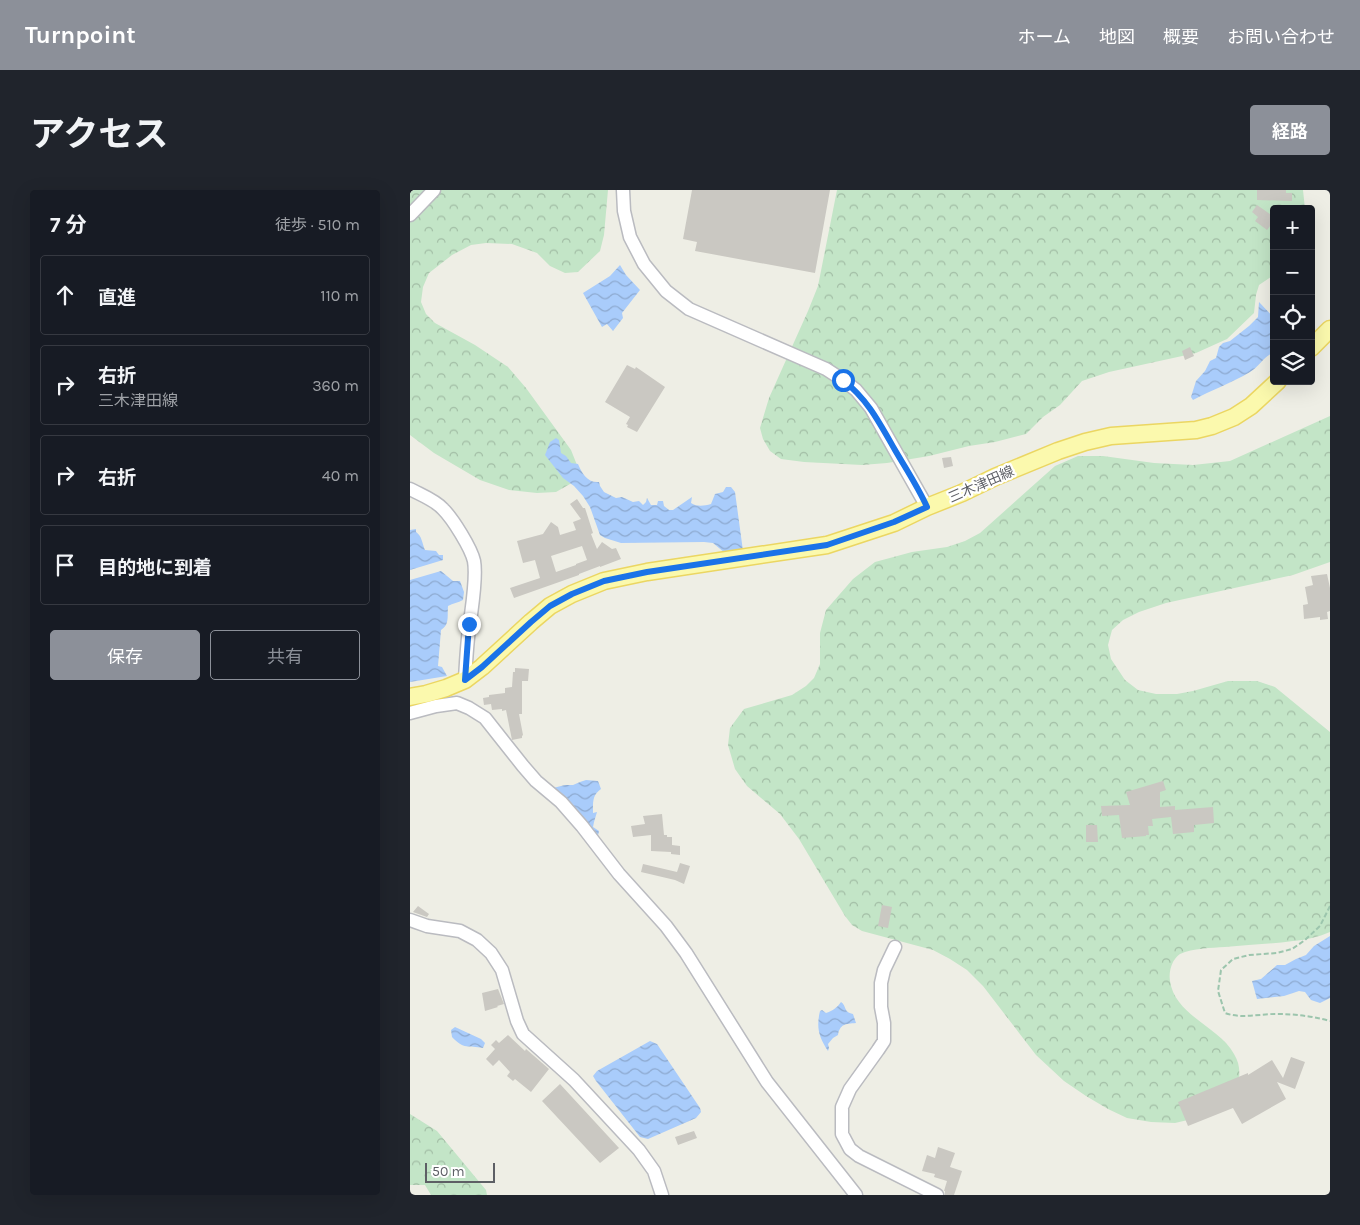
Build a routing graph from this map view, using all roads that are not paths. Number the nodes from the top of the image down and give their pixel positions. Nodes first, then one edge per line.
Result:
1 (434, 190) edge
2 (623, 190) edge
3 (410, 215) edge
4 (1330, 329) edge
5 (1315, 344) edge
6 (1274, 385) edge
7 (410, 490) edge
8 (927, 507) junction
9 (465, 680) junction
10 (410, 697) edge
11 (410, 713) edge
12 (410, 920) edge
13 (895, 947) dead end
14 (662, 1195) edge
15 (856, 1195) edge
16 (937, 1195) edge

1 - 3 street
2 - 8 street
4 - 5 main road
6 - 8 main road, 三木津田線
7 - 9 street
8 - 9 main road, 三木津田線
9 - 10 main road, 三木津田線
11 - 15 street
12 - 14 street
13 - 16 street

